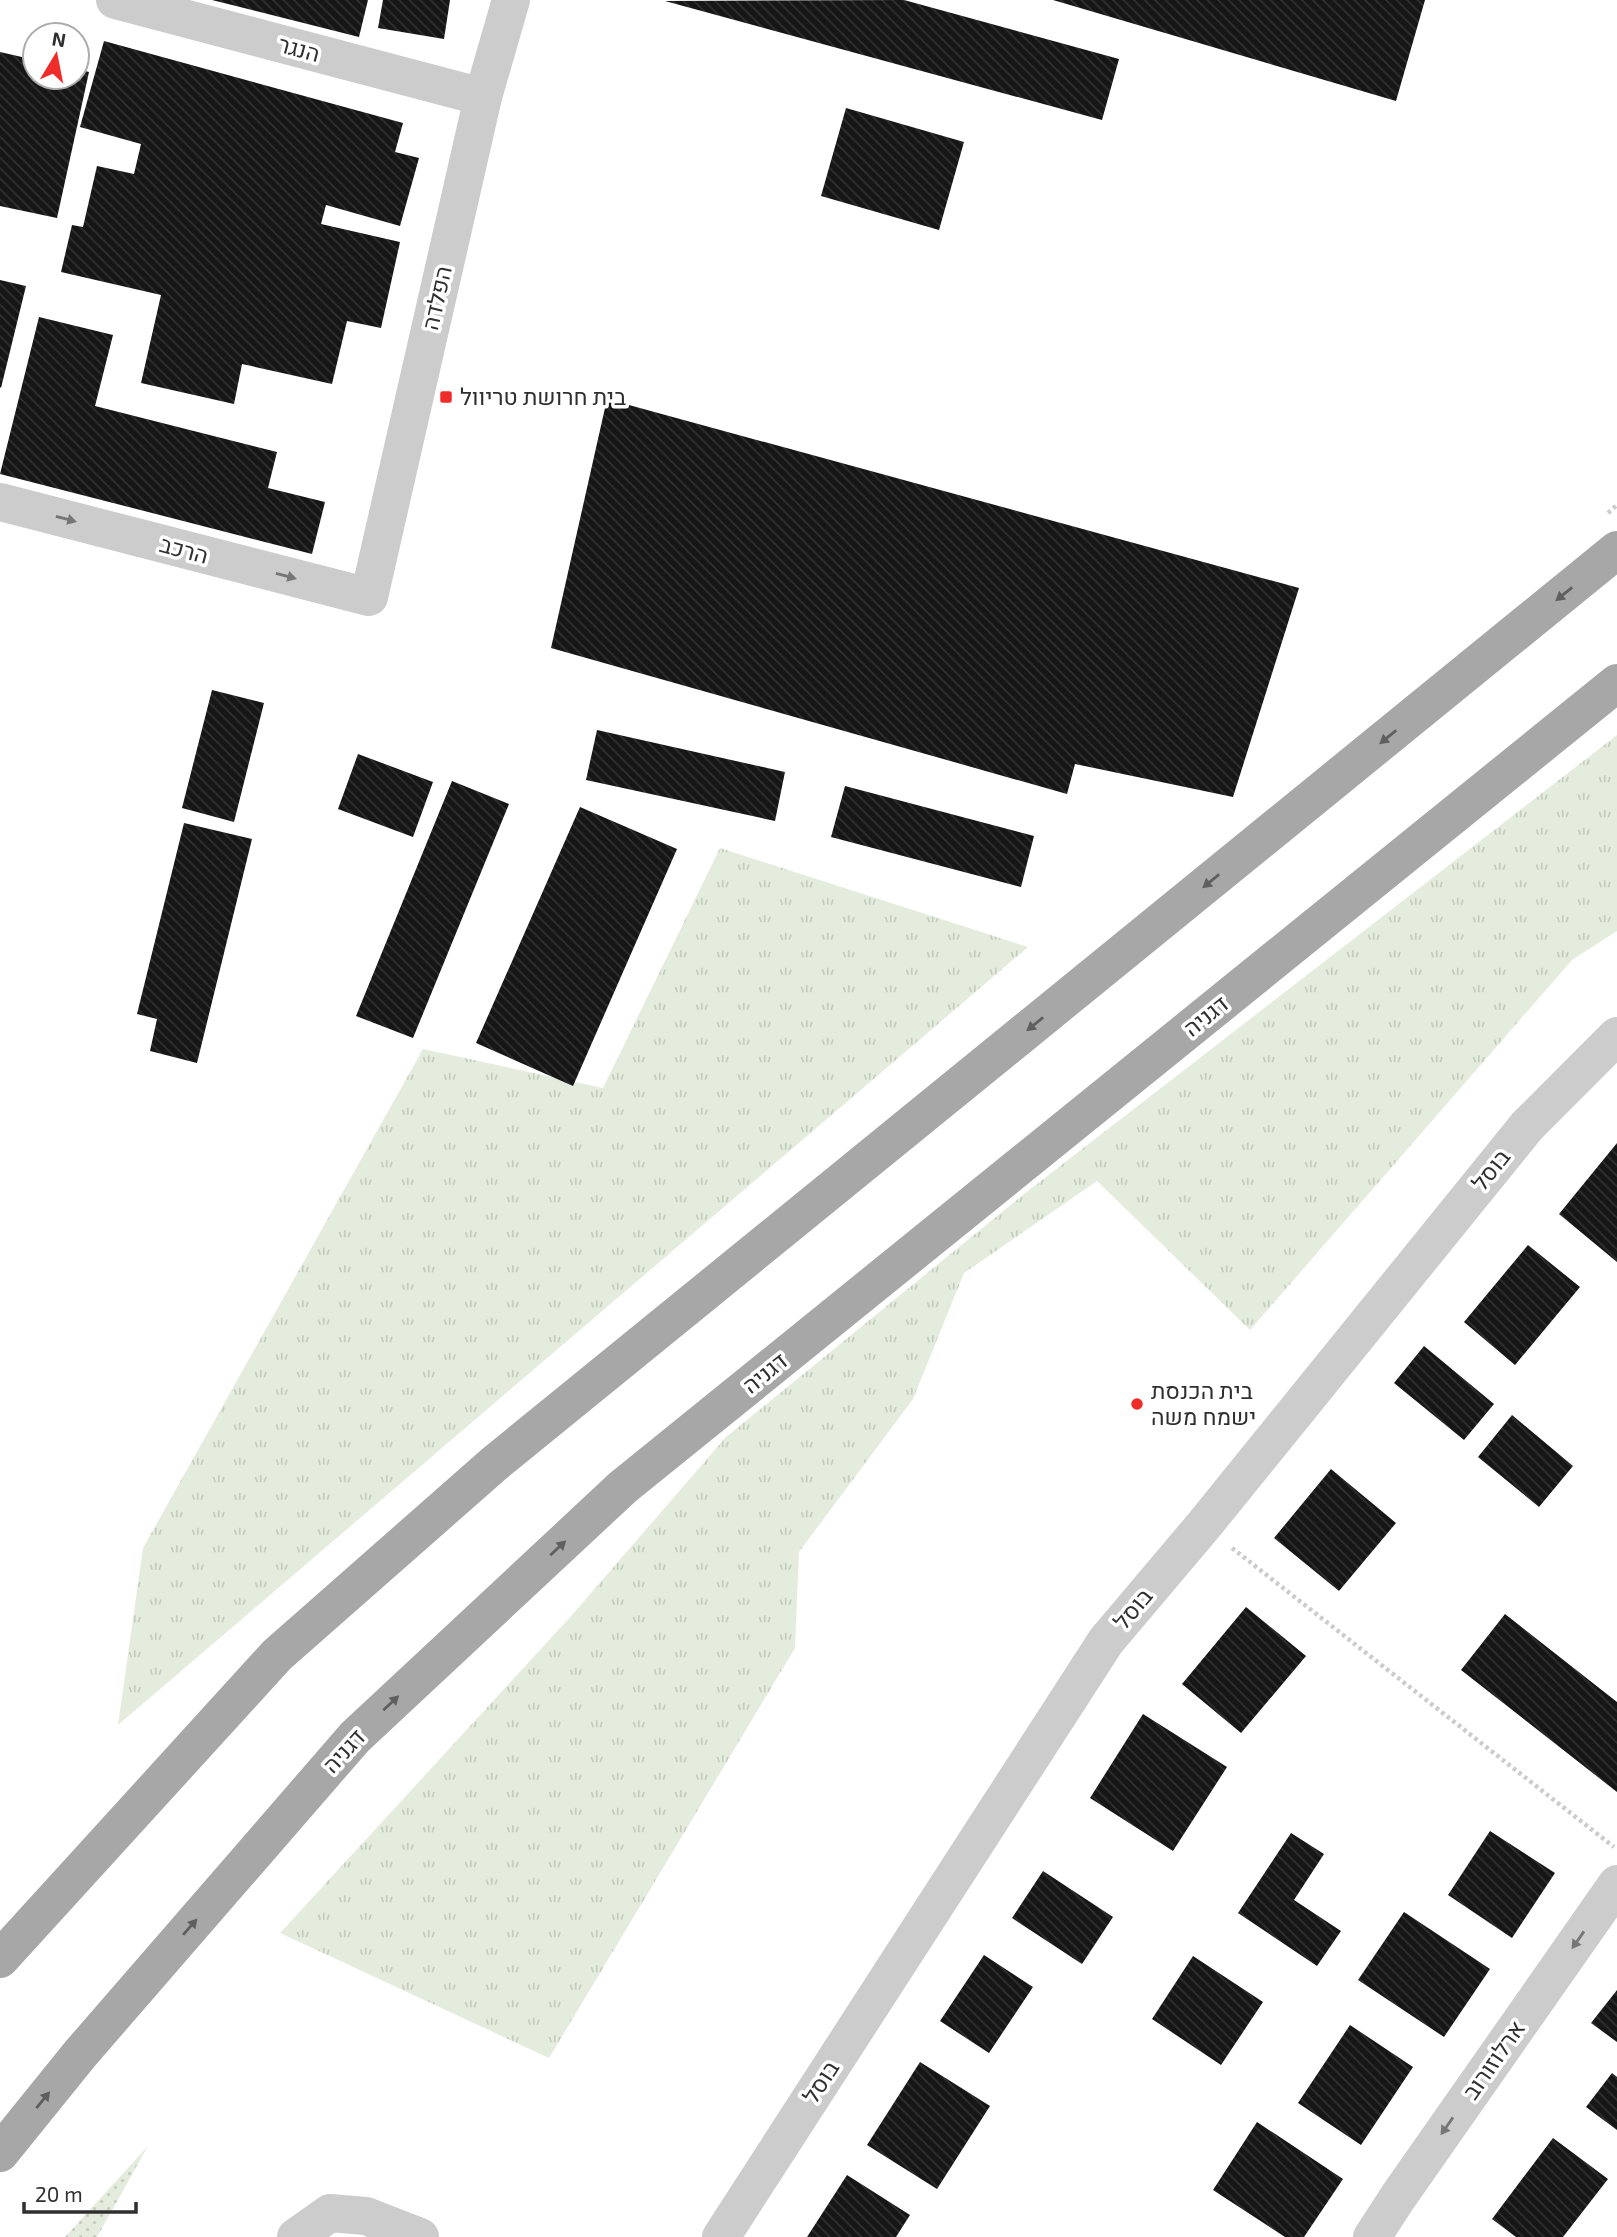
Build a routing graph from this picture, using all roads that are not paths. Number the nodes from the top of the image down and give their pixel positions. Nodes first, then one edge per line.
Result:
1 (115, 0) edge
2 (511, 0) edge
3 (483, 97) junction
4 (0, 502) edge
5 (1617, 551) edge
6 (369, 597) joint
7 (1617, 683) edge
8 (1617, 1036) edge
9 (1617, 1884) edge
10 (0, 1959) edge
11 (0, 2153) edge
12 (296, 2237) edge
13 (420, 2237) edge
14 (721, 2237) edge
15 (1372, 2237) edge

1 - 3 street, הנגר
2 - 3 street, הפלדה
3 - 6 street, הפלדה
4 -> 6 street, הרכב
5 -> 10 main road
11 -> 7 main road, דגניה
8 - 14 street, בוסל
9 -> 15 street, ארלוזורוב
12 - 13 street

